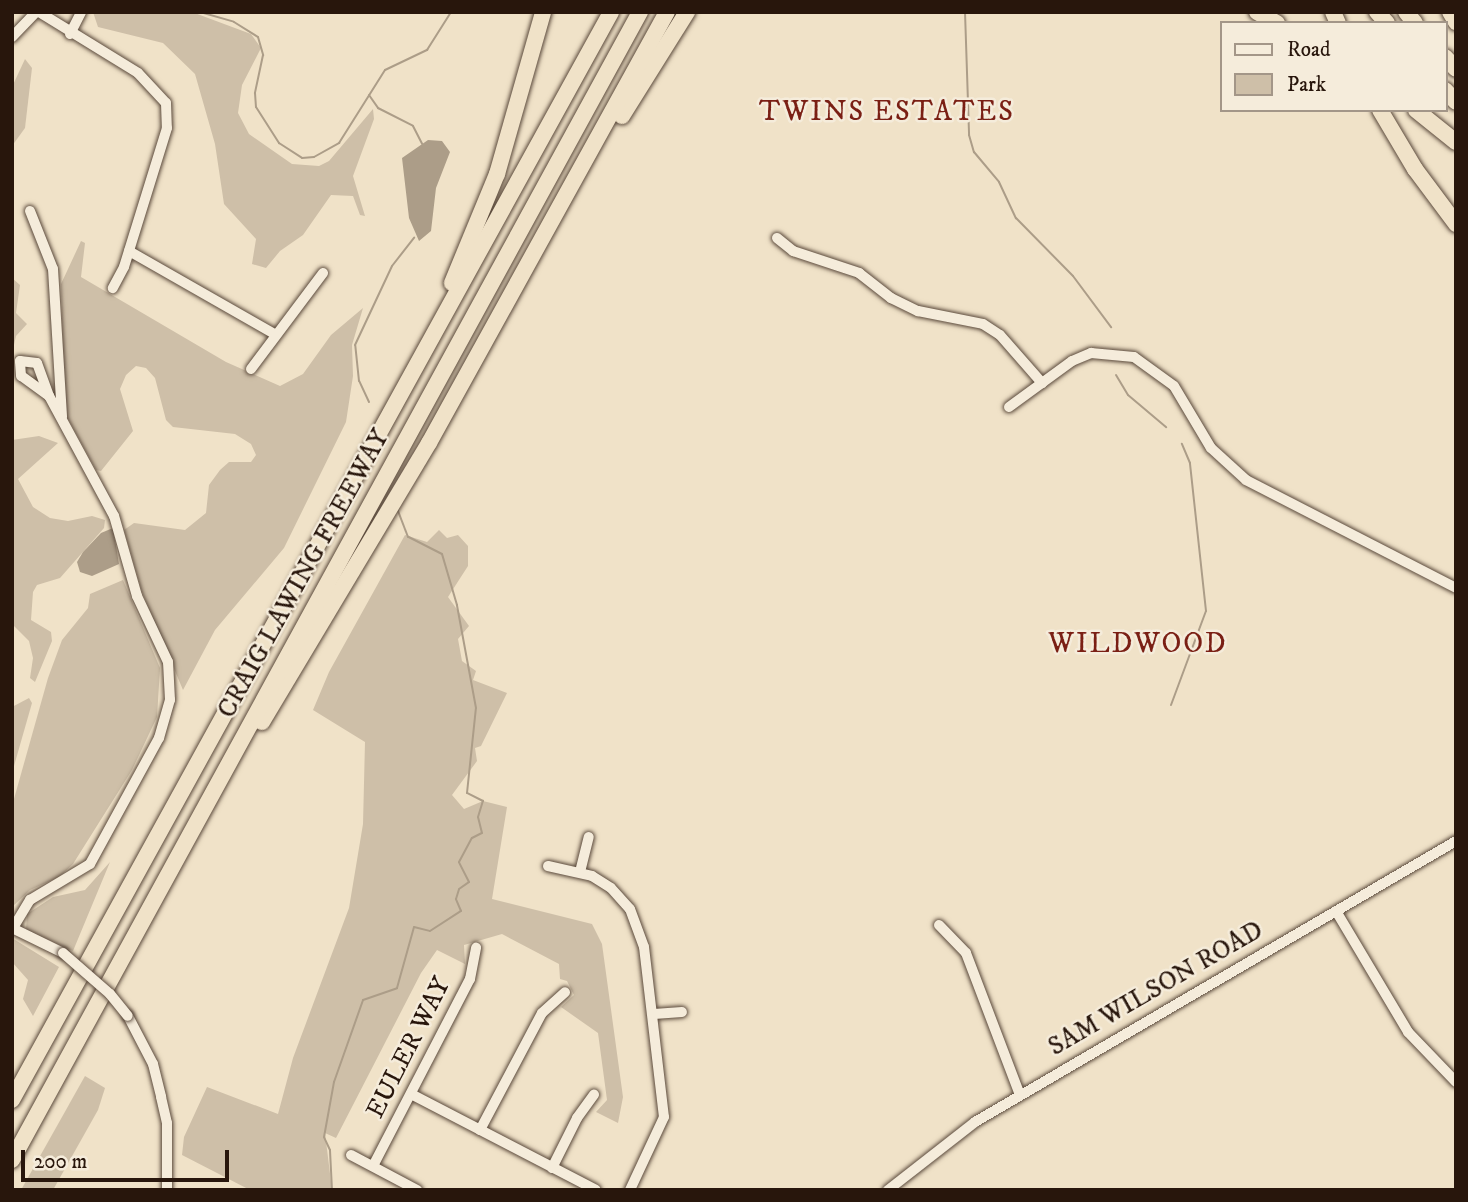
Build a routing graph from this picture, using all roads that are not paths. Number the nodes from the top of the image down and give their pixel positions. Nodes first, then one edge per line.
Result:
1 (38, 12) edge
2 (81, 12) edge
3 (543, 12) edge
4 (640, 12) edge
5 (667, 12) edge
6 (687, 12) edge
7 (1257, 12) edge
8 (1450, 12) edge
9 (609, 16) edge
10 (1273, 21) edge
11 (1456, 22) edge
12 (70, 34) junction
13 (12, 37) edge
14 (1381, 112) edge
15 (1418, 112) edge
16 (1456, 142) edge
17 (30, 211) dead end
18 (556, 214) junction
19 (1456, 224) edge
20 (777, 238) dead end
21 (129, 251) junction
22 (323, 273) dead end
23 (113, 288) dead end
24 (276, 335) junction
25 (419, 355) junction
26 (251, 369) dead end
27 (1042, 383) junction
28 (49, 396) dead end
29 (1009, 407) dead end
30 (65, 426) junction
31 (1456, 587) edge
32 (589, 838) dead end
33 (1456, 841) edge
34 (187, 843) junction
35 (548, 866) dead end
36 (580, 872) junction
37 (1336, 911) junction
38 (939, 925) dead end
39 (13, 928) edge
40 (476, 948) dead end
41 (565, 992) dead end
42 (682, 1012) dead end
43 (654, 1014) junction
44 (1455, 1079) edge
45 (411, 1094) junction
46 (594, 1095) dead end
47 (1020, 1095) junction
48 (12, 1100) edge
49 (480, 1130) junction
50 (351, 1155) dead end
51 (12, 1160) edge
52 (373, 1167) junction
53 (552, 1168) junction
54 (167, 1190) edge
55 (417, 1190) edge
56 (596, 1190) edge
57 (630, 1190) edge
58 (888, 1190) edge

1 - 12 street
1 - 13 street
2 - 12 street
3 - 25 highway
4 - 34 highway, CRAIG LAWING FREEWAY
5 - 18 highway
6 - 18 highway
7 - 10 highway
8 - 11 highway
9 - 25 highway, CRAIG LAWING FREEWAY
12 - 21 street
14 - 19 highway
15 - 16 highway
17 - 30 street
18 - 34 highway
20 - 27 street
21 - 23 street
21 - 24 street
22 - 24 street
24 - 26 street
25 - 48 highway, CRAIG LAWING FREEWAY
27 - 29 street
27 - 31 street
28 - 30 street
30 - 39 street
32 - 36 street
33 - 37 street, SAM WILSON ROAD
34 - 51 highway, CRAIG LAWING FREEWAY
35 - 36 street
36 - 43 street
37 - 44 street
37 - 47 street, SAM WILSON ROAD
38 - 47 street
39 - 54 street, bridge
40 - 45 street, EULER WAY
41 - 49 street
42 - 43 street
43 - 57 street
45 - 49 street
45 - 52 street, EULER WAY
46 - 53 street
47 - 58 street, SAM WILSON ROAD
49 - 53 street
50 - 52 street
52 - 55 street
53 - 56 street

